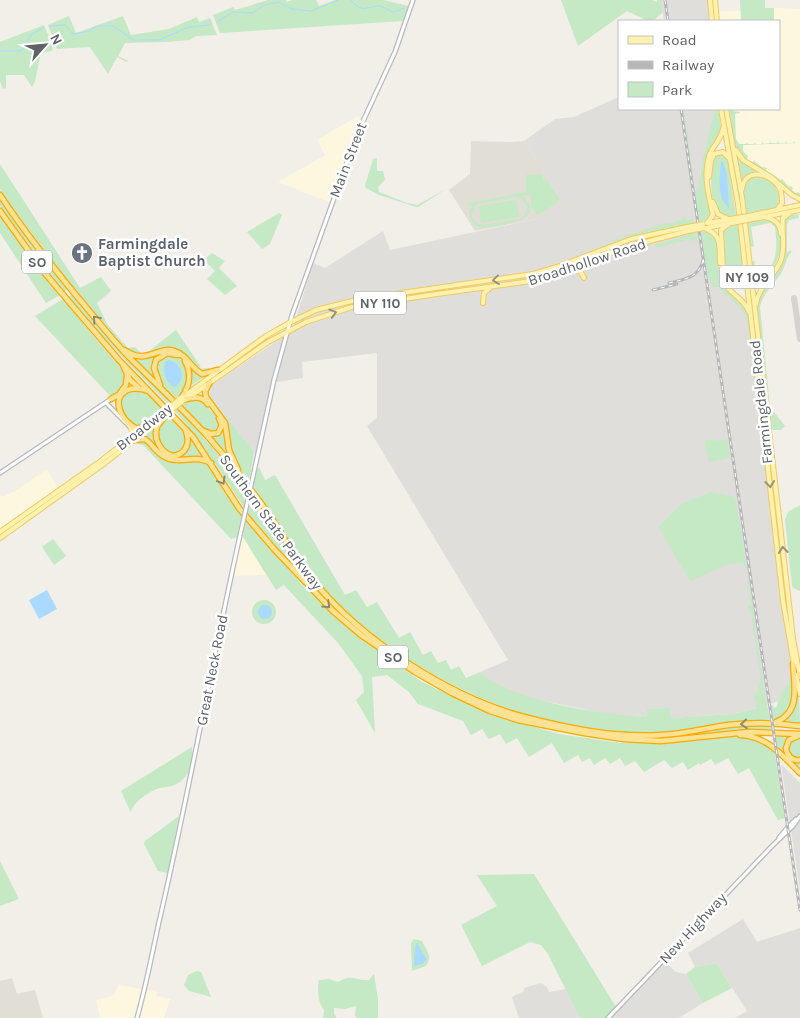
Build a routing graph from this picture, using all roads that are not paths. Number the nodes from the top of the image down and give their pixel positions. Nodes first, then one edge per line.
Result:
1 (413, 0) edge
2 (710, 0) edge
3 (714, 0) edge
4 (712, 20) edge
5 (717, 20) edge
6 (723, 110) edge
7 (731, 139) junction
8 (734, 174) junction
9 (0, 195) edge
10 (800, 199) edge
11 (800, 205) edge
12 (777, 210) junction
13 (800, 210) edge
14 (744, 211) junction
15 (793, 211) junction
16 (0, 212) edge
17 (764, 217) junction
18 (748, 218) junction
19 (729, 221) junction
20 (705, 225) junction
21 (687, 229) junction
22 (741, 230) junction
23 (750, 262) junction
24 (567, 270) junction
25 (584, 278) dead end
26 (492, 287) junction
27 (483, 303) dead end
28 (756, 312) junction
29 (289, 323) junction
30 (752, 324) junction
31 (287, 330) junction
32 (121, 348) junction
33 (119, 360) junction
34 (218, 370) junction
35 (127, 374) junction
36 (210, 382) junction
37 (160, 386) junction
38 (138, 387) junction
39 (151, 392) junction
40 (120, 394) junction
41 (183, 399) junction
42 (109, 401) junction
43 (166, 413) junction
44 (118, 415) junction
45 (197, 425) junction
46 (145, 426) junction
47 (185, 427) junction
48 (131, 428) junction
49 (137, 429) junction
50 (770, 434) junction
51 (764, 435) junction
52 (132, 439) junction
53 (213, 465) junction
54 (0, 474) edge
55 (242, 478) junction
56 (56, 495) junction
57 (0, 532) edge
58 (0, 538) edge
59 (778, 563) junction
60 (788, 596) junction
61 (793, 664) junction
62 (800, 676) edge
63 (800, 694) edge
64 (772, 723) junction
65 (800, 726) edge
66 (724, 734) junction
67 (800, 735) edge
68 (800, 760) edge
69 (800, 773) edge
70 (800, 816) edge
71 (137, 1018) edge
72 (608, 1018) edge

1 - 29 main road, Main Street
2 - 4 main road
3 - 5 main road
6 - 7 main road, Farmingdale Road / NY 109
6 - 8 main road, Farmingdale Road / NY 109
6 - 20 main road
7 - 10 main road
7 - 14 main road, Farmingdale Road / NY 109
8 - 19 main road
8 - 22 main road, Farmingdale Road / NY 109
32 -> 9 highway, Southern State Parkway / SO
11 - 12 main road, Broadhollow Road / NY 110
12 - 14 main road
12 - 18 main road, Broadhollow Road / NY 110
13 - 15 main road, Broadhollow Road / NY 110
14 - 23 main road, Farmingdale Road / NY 109
15 - 17 main road, Broadhollow Road / NY 110
15 - 28 main road
16 - 33 highway, Southern State Parkway / SO
17 - 18 main road, Broadhollow Road / NY 110
17 - 23 main road
18 - 19 main road, Broadhollow Road / NY 110, bridge
19 - 20 main road, Broadhollow Road / NY 110
19 - 22 main road
20 - 21 main road, Broadhollow Road / NY 110, bridge
20 - 30 main road
21 - 24 main road, Broadhollow Road / NY 110
21 -> 29 main road, Broadhollow Road / NY 110
22 - 30 main road, Farmingdale Road / NY 109
23 - 28 main road, Farmingdale Road / NY 109
24 - 25 main road
24 - 26 main road, Broadhollow Road / NY 110
26 - 27 main road
31 -> 26 main road, Broadhollow Road / NY 110
28 - 50 main road, Farmingdale Road / NY 109
29 - 31 main road, Great Neck Road
29 - 34 main road, Broadway / NY 110
30 - 51 main road, Farmingdale Road / NY 109
31 - 36 main road, Broadway / NY 110
31 - 71 main road, Great Neck Road, bridge
32 - 34 highway
32 - 37 highway, Southern State Parkway / SO
33 - 35 highway
33 - 39 highway, Southern State Parkway / SO
34 - 41 main road, Broadway / NY 110
35 - 38 highway
35 - 40 highway
36 - 41 main road, Broadway / NY 110
36 - 55 highway
37 - 41 highway
37 - 45 highway, Southern State Parkway / SO
38 - 39 highway
38 - 49 highway
39 - 47 highway, Southern State Parkway / SO
40 - 42 highway
40 - 44 highway
41 - 43 main road, Broadway / NY 110, bridge
41 - 45 highway
42 - 44 main road
42 - 54 main road
43 - 46 main road, Broadway / NY 110
43 - 47 highway
43 - 52 main road, Broadway / NY 110
44 - 48 main road
45 - 55 highway, Southern State Parkway / SO
46 - 49 highway
46 - 52 main road, Broadway / NY 110
47 - 53 highway, Southern State Parkway / SO
48 - 49 highway
48 - 52 main road
50 - 51 main road
60 -> 50 main road, Farmingdale Road / NY 109
51 -> 59 main road, Farmingdale Road / NY 109
52 - 53 highway
52 - 56 main road, Broadway / NY 110
53 -> 66 highway, Southern State Parkway / SO
64 -> 55 highway, Southern State Parkway / SO
56 - 57 main road, Broadway / NY 110
56 - 58 main road, Broadway / NY 110
59 - 60 main road
59 - 61 main road, Farmingdale Road / NY 109
60 - 62 main road, Farmingdale Road / NY 109
61 - 63 main road, Farmingdale Road / NY 109
61 - 64 highway
64 - 65 highway, Southern State Parkway / SO
66 - 67 highway, Southern State Parkway / SO
66 - 69 highway
67 - 68 highway
70 - 72 main road, New Highway

